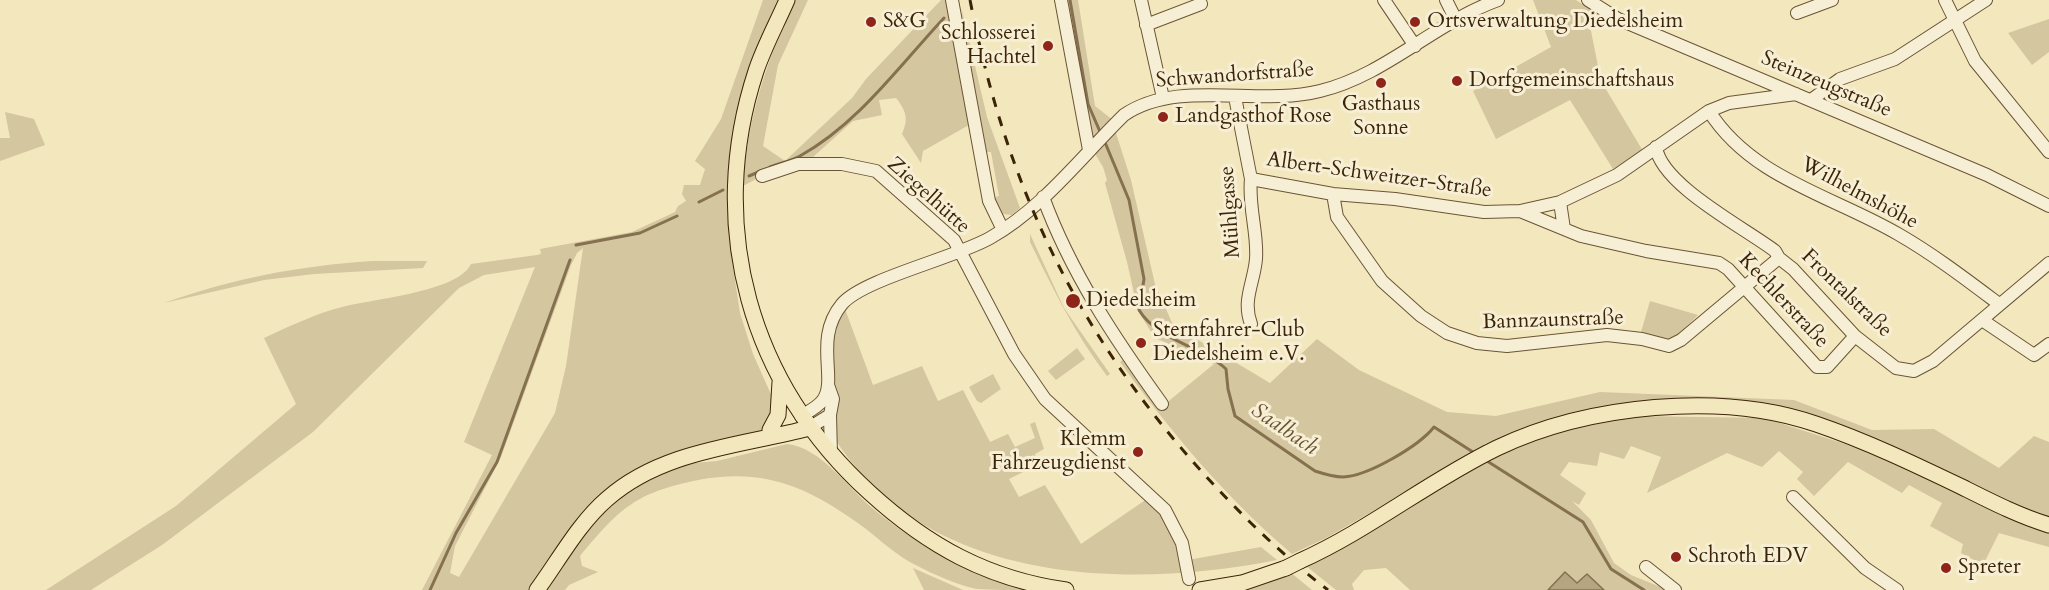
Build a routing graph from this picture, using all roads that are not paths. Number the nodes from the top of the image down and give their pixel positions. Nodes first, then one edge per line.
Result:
1 (787, 0) edge
2 (952, 0) edge
3 (1061, 0) edge
4 (1141, 0) edge
5 (1384, 0) edge
6 (1446, 0) edge
7 (1498, 0) edge
8 (1588, 0) edge
9 (1832, 0) edge
10 (1945, 0) edge
11 (1986, 0) edge
12 (1201, 4) dead end
13 (1797, 14) dead end
14 (1456, 20) junction
15 (1953, 20) junction
16 (1146, 25) junction
17 (1415, 46) junction
18 (1796, 94) junction
19 (1235, 97) junction
20 (1163, 98) junction
21 (1811, 100) junction
22 (1710, 111) junction
23 (1093, 146) junction
24 (1656, 147) junction
25 (2049, 152) edge
26 (762, 176) dead end
27 (1251, 179) junction
28 (1334, 194) junction
29 (1043, 197) junction
30 (1560, 202) junction
31 (2049, 206) edge
32 (1520, 211) junction
33 (1564, 229) junction
34 (1003, 230) junction
35 (961, 253) junction
36 (1779, 258) junction
37 (2049, 262) edge
38 (1744, 286) junction
39 (1999, 304) junction
40 (1982, 320) junction
41 (1251, 324) dead end
42 (1856, 336) junction
43 (2049, 344) edge
44 (827, 381) junction
45 (780, 382) junction
46 (1162, 404) dead end
47 (830, 415) junction
48 (805, 422) junction
49 (775, 433) junction
50 (827, 452) junction
51 (1793, 497) dead end
52 (2049, 525) edge
53 (1646, 567) dead end
54 (1194, 584) edge
55 (537, 590) edge
56 (1066, 590) edge
57 (1675, 590) edge
58 (1897, 590) edge

1 - 45 main road
2 - 34 street
3 - 23 street
4 - 16 street
5 - 17 street
6 - 14 street
7 - 14 street, Schwandorfstraße
8 - 18 street, Steinzeugstraße
9 - 13 street
10 - 15 street
11 - 15 street
12 - 16 street
14 - 17 street, Schwandorfstraße
15 - 21 street
15 - 25 street
16 - 20 street
17 - 19 street, Schwandorfstraße
18 - 21 street, Steinzeugstraße
18 - 22 street, Albert-Schweitzer-Straße
19 - 20 street, Schwandorfstraße
19 - 27 street, Mühlgasse
20 - 23 street, Schwandorfstraße
21 - 31 street, Steinzeugstraße
22 - 24 street, Albert-Schweitzer-Straße
22 - 39 street, Wilhelmshöhe
23 - 29 street, Schwandorfstraße
24 - 30 street, Albert-Schweitzer-Straße
24 - 36 street, Frontalstraße
26 - 35 street, Ziegelhütte
27 - 28 street, Albert-Schweitzer-Straße
27 - 41 street, Mühlgasse
28 - 32 street, Albert-Schweitzer-Straße
28 - 38 street, Bannzaunstraße
29 - 34 street, Schwandorfstraße
29 - 46 street
30 - 32 street, Albert-Schweitzer-Straße
30 - 33 street
32 - 33 street, Kechlerstraße
33 - 38 street, Kechlerstraße
34 - 35 street, Schwandorfstraße
35 - 44 street, Schwandorfstraße
35 - 54 street, Ziegelhütte
36 - 38 street, Bannzaunstraße
36 - 42 street, Frontalstraße
37 - 39 street, Frontalstraße
38 - 42 street, Kechlerstraße
39 - 40 street, Frontalstraße
40 - 42 street, Frontalstraße
40 - 43 street
44 - 47 street, Schwandorfstraße
44 - 48 street
45 - 48 main road
45 - 49 main road
47 - 48 street
47 - 50 street, Schwandorfstraße
48 - 49 main road
48 - 50 main road
49 - 50 main road
49 - 55 main road
50 - 56 main road
51 - 58 street
52 - 54 main road, bridge
53 - 57 street

